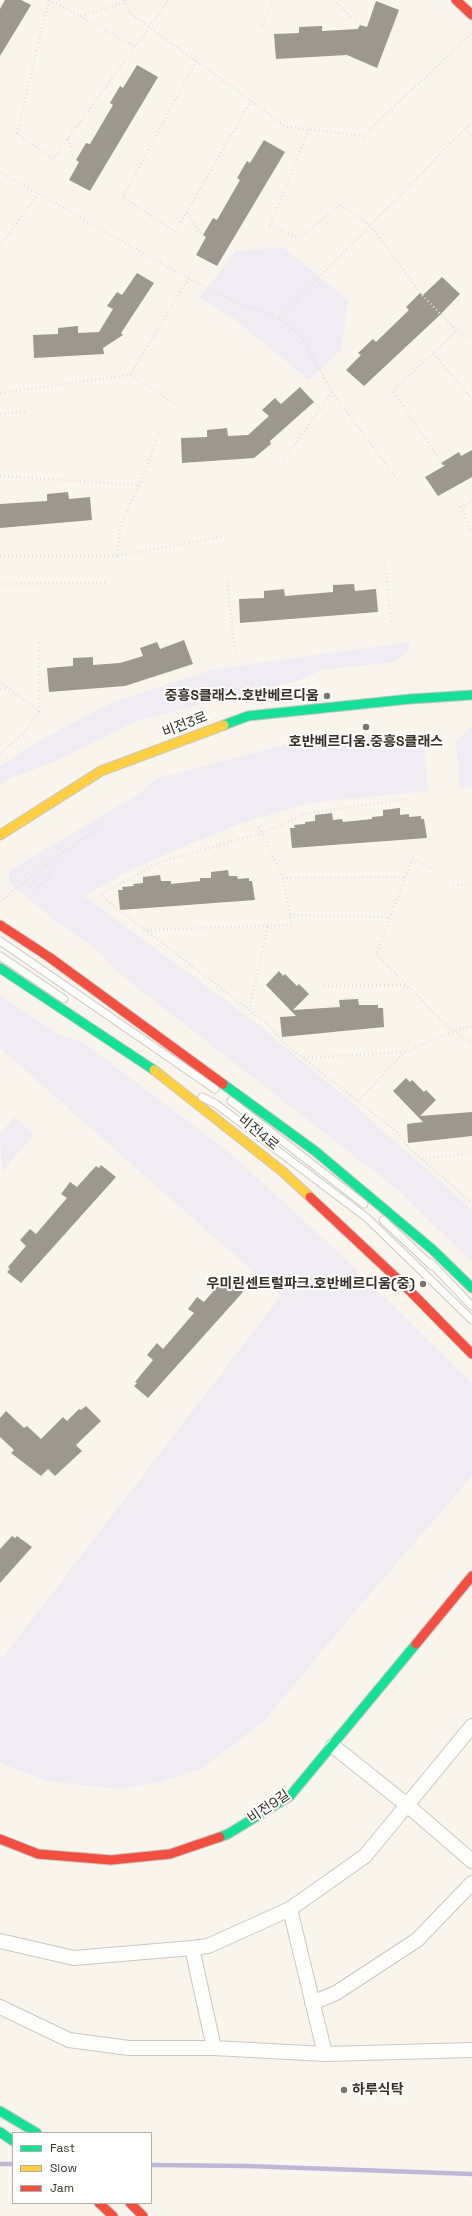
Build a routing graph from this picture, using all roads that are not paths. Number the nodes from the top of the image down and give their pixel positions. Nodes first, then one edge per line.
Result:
1 (456, 0) edge
2 (472, 15) edge
3 (472, 695) edge
4 (0, 835) edge
5 (0, 925) edge
6 (0, 941) edge
7 (0, 956) edge
8 (0, 968) edge
9 (73, 1005) dead end
10 (118, 1037) dead end
11 (170, 1076) junction
12 (196, 1090) dead end
13 (216, 1104) junction
14 (369, 1208) dead end
15 (375, 1212) dead end
16 (410, 1230) junction
17 (432, 1266) junction
18 (472, 1288) edge
19 (472, 1306) edge
20 (472, 1320) edge
21 (472, 1354) edge
22 (472, 1576) edge
23 (472, 1726) edge
24 (333, 1746) junction
25 (408, 1805) junction
26 (0, 1839) edge
27 (472, 1861) edge
28 (472, 1882) edge
29 (290, 1910) junction
30 (0, 1941) edge
31 (192, 1948) junction
32 (312, 2003) junction
33 (0, 2007) edge
34 (469, 2047) edge
35 (214, 2048) junction
36 (325, 2054) junction
37 (0, 2110) edge
38 (0, 2132) edge
39 (35, 2132) edge
40 (12, 2140) edge
41 (100, 2204) edge
42 (131, 2204) edge
43 (112, 2216) edge
44 (143, 2216) edge

1 - 2 street
3 - 4 street, 비전3로
5 - 16 street, 비전4로
6 - 14 lane
7 - 9 lane
8 - 11 street, 비전4로
10 - 11 lane
11 - 13 lane
11 - 21 street, 비전4로
12 - 13 lane
13 - 20 lane
15 - 17 lane
16 - 17 lane
16 - 18 street, 비전4로
17 - 19 lane
22 - 24 street, 비전9길
23 - 25 street
24 - 25 street
24 - 26 street, 비전9길
25 - 27 street
25 - 29 street
28 - 32 street
29 - 31 street
29 - 32 street
30 - 31 street
31 - 35 street
32 - 36 street
33 - 35 street
34 - 36 street
35 - 36 street
37 - 39 street
38 - 40 street
41 - 43 street
42 - 44 street

